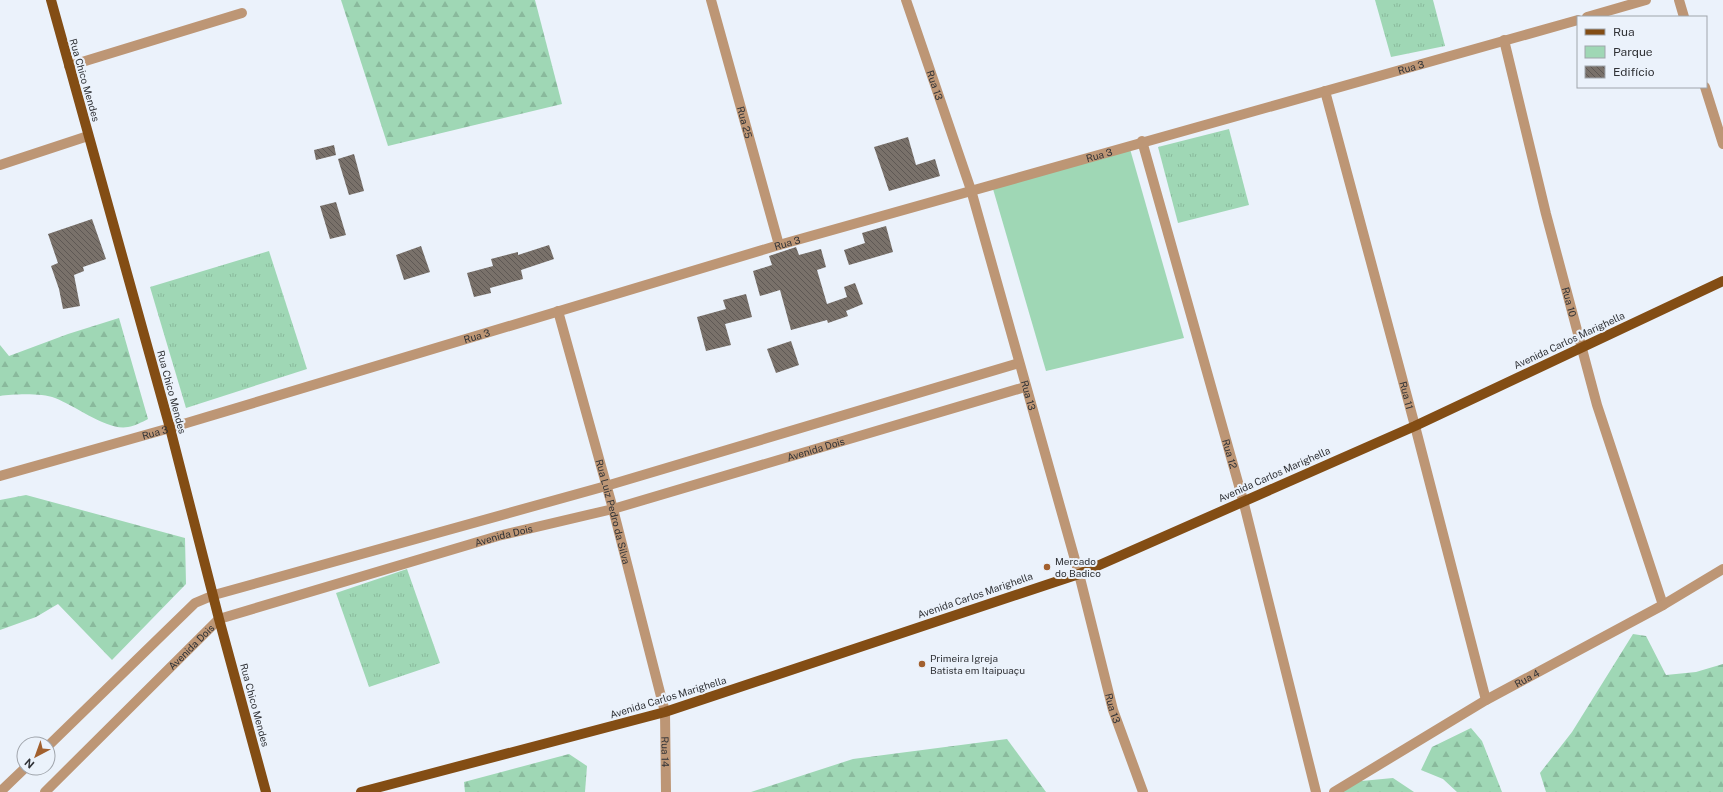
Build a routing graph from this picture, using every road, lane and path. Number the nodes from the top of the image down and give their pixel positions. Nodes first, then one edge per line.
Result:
1 (50, 0) edge
2 (711, 0) edge
3 (906, 0) edge
4 (1646, 0) edge
5 (1679, 0) edge
6 (242, 13) dead end
7 (1590, 16) edge
8 (1684, 16) edge
9 (1577, 20) edge
10 (1504, 40) junction
11 (69, 66) junction
12 (1706, 88) edge
13 (1325, 91) junction
14 (88, 136) junction
15 (1142, 142) junction
16 (1723, 144) edge
17 (0, 165) edge
18 (971, 190) junction
19 (779, 245) junction
20 (1723, 281) edge
21 (558, 311) junction
22 (1583, 348) junction
23 (1019, 363) junction
24 (1025, 387) junction
25 (1415, 426) junction
26 (170, 428) junction
27 (0, 476) edge
28 (606, 486) junction
29 (1243, 500) junction
30 (613, 509) junction
31 (1723, 569) edge
32 (1079, 574) junction
33 (214, 595) junction
34 (1663, 605) junction
35 (219, 619) junction
36 (1486, 700) junction
37 (665, 712) junction
38 (56, 738) edge
39 (17, 776) edge
40 (1141, 791) edge
41 (0, 792) edge
42 (45, 792) edge
43 (266, 792) edge
44 (361, 792) edge
45 (666, 792) edge
46 (1316, 792) edge
47 (1334, 792) edge

1 - 11 main road, Rua Chico Mendes
2 - 19 street, Rua 25
3 - 18 street, Rua 13
4 - 7 street
5 - 8 street
6 - 11 street
9 - 10 street, Rua 3
10 - 13 street, Rua 3
10 - 22 street, Rua 10
11 - 14 main road, Rua Chico Mendes
12 - 16 street
13 - 15 street, Rua 3
13 - 25 street, Rua 11
14 - 17 street
14 - 26 main road, Rua Chico Mendes
15 - 18 street, Rua 3
15 - 29 street, Rua 12
18 - 19 street, Rua 3
18 - 23 street, Rua 13
19 - 21 street, Rua 3
20 - 22 main road, Avenida Carlos Marighella
21 - 26 street, Rua 3
21 - 28 street, Rua Luiz Pedro da Silva
22 - 25 main road, Avenida Carlos Marighella
22 - 34 street, Rua 10
23 - 24 street, Rua 13
23 - 28 street, Avenida Dois
24 - 30 street, Avenida Dois
24 - 32 street, Rua 13
25 - 29 main road, Avenida Carlos Marighella
25 - 36 street, Rua 11
26 - 27 street, Rua 3
26 - 33 main road, Rua Chico Mendes
28 - 30 street, Rua Luiz Pedro da Silva
28 - 33 street, Avenida Dois
29 - 32 main road, Avenida Carlos Marighella
29 - 46 street, Rua 12
30 - 35 street, Avenida Dois
30 - 37 street, Rua Luiz Pedro da Silva
31 - 34 street, Rua 4
32 - 37 main road, Avenida Carlos Marighella
32 - 40 street, Rua 13
33 - 35 main road, Rua Chico Mendes
33 - 38 street, Avenida Dois
34 - 36 street, Rua 4
35 - 42 street, Avenida Dois
35 - 43 main road, Rua Chico Mendes
36 - 47 street, Rua 4
37 - 44 main road, Avenida Carlos Marighella
37 - 45 street, Rua 14
39 - 41 street

